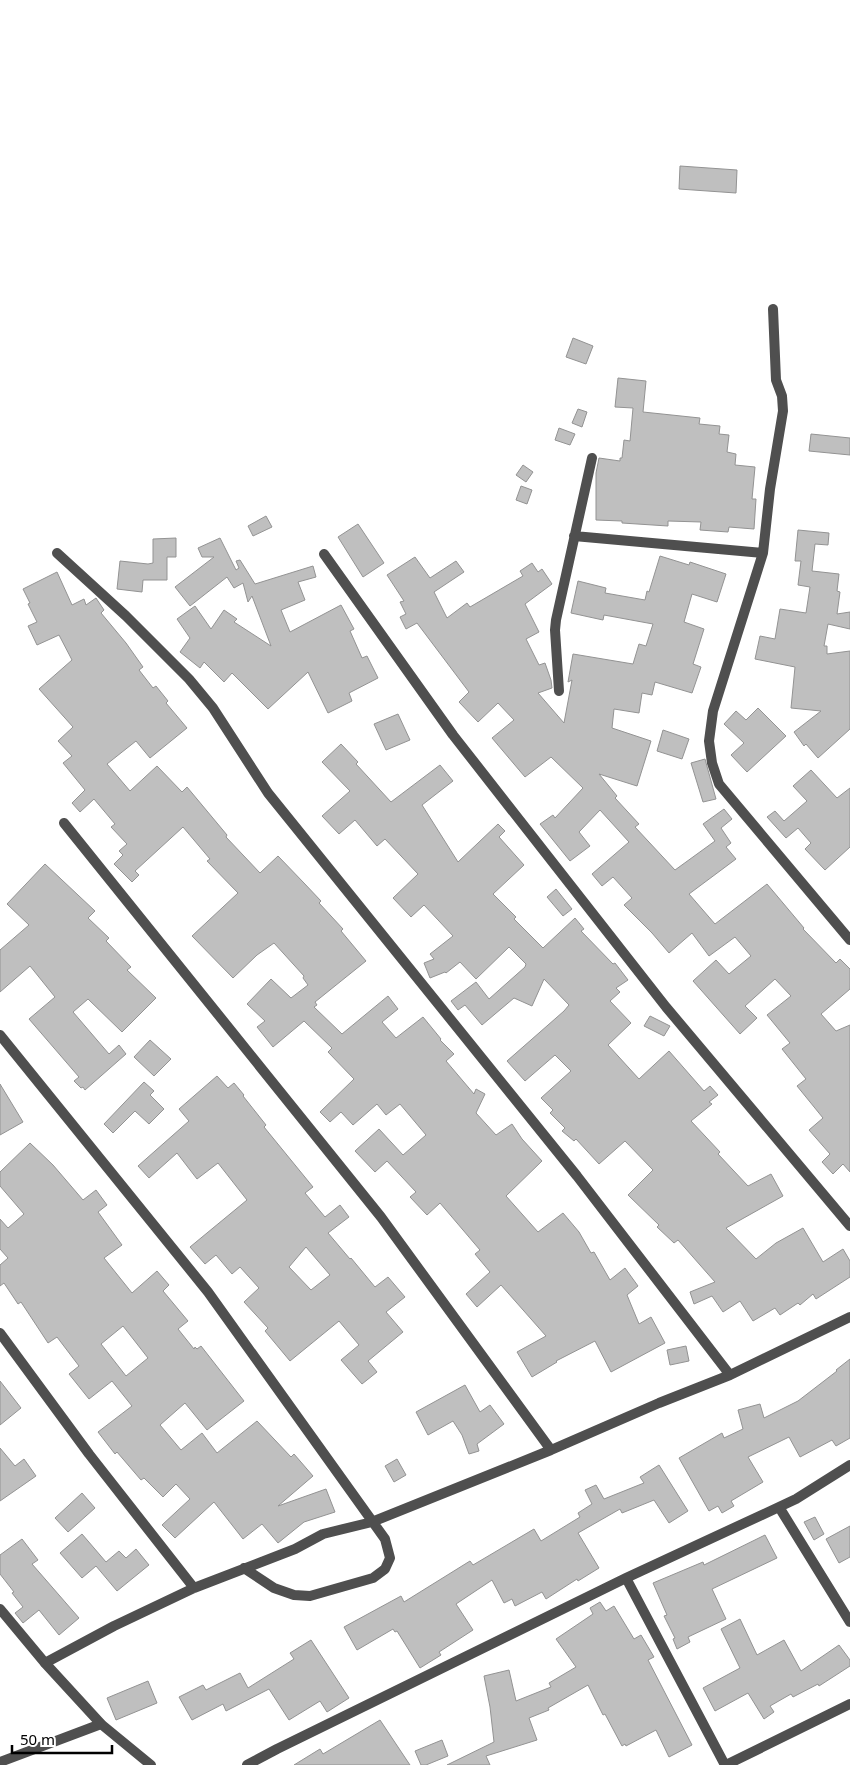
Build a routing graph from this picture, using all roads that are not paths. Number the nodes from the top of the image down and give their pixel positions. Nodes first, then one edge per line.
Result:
1 (773, 309) dead end
2 (592, 458) dead end
3 (574, 536) junction
4 (763, 553) junction
5 (57, 554) dead end
6 (324, 554) dead end
7 (560, 691) dead end
8 (64, 823) dead end
9 (850, 940) edge
10 (0, 1035) edge
11 (850, 1226) edge
12 (850, 1317) edge
13 (0, 1333) edge
14 (730, 1375) junction
15 (551, 1450) junction
16 (850, 1465) edge
17 (779, 1507) junction
18 (372, 1522) junction
19 (244, 1568) junction
20 (626, 1578) junction
21 (194, 1588) junction
22 (0, 1609) edge
23 (850, 1622) edge
24 (45, 1663) junction
25 (850, 1704) edge
26 (101, 1724) junction
27 (0, 1762) edge
28 (151, 1765) edge
29 (247, 1765) edge
30 (726, 1765) edge

1 - 4 street
2 - 3 street
3 - 4 street
3 - 7 street
4 - 9 street
5 - 14 street
6 - 11 street
8 - 15 street
10 - 18 street
12 - 14 street
13 - 21 street
14 - 15 street
15 - 18 street
16 - 17 street
17 - 20 street
17 - 23 street
18 - 19 street
18 - 19 street
19 - 21 street
20 - 29 street
20 - 30 street
21 - 24 street
22 - 24 street
24 - 26 street
25 - 30 street
26 - 27 street
26 - 28 street

